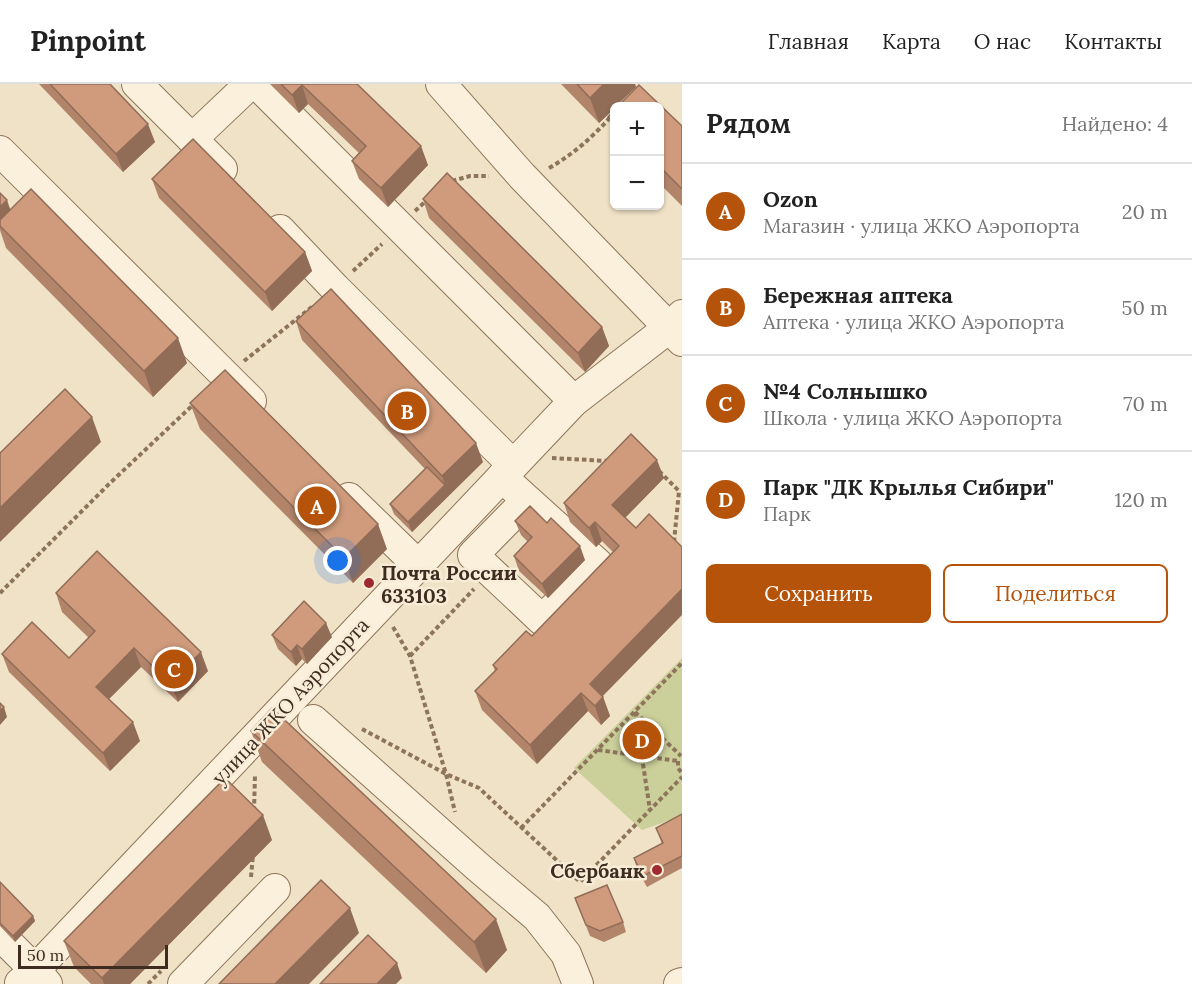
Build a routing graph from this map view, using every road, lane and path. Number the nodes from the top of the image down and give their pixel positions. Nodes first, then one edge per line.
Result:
1 (137, 84) edge
2 (250, 84) edge
3 (257, 84) edge
4 (441, 84) edge
5 (192, 139) junction
6 (0, 151) edge
7 (240, 188) edge
8 (264, 213) edge
9 (400, 227) junction
10 (335, 288) junction
11 (678, 328) edge
12 (225, 376) junction
13 (574, 401) junction
14 (267, 417) edge
15 (543, 458) dead end
16 (610, 461) edge
17 (658, 469) edge
18 (508, 471) junction
19 (326, 476) edge
20 (527, 500) dead end
21 (682, 550) edge
22 (418, 565) junction
23 (475, 587) dead end
24 (0, 593) edge
25 (377, 608) junction
26 (410, 656) junction
27 (682, 663) edge
28 (635, 711) junction
29 (313, 720) dead end
30 (362, 729) dead end
31 (597, 750) junction
32 (682, 755) edge
33 (642, 756) junction
34 (678, 761) junction
35 (256, 768) edge
36 (446, 774) junction
37 (682, 775) edge
38 (650, 810) junction
39 (254, 816) edge
40 (457, 818) dead end
41 (521, 828) junction
42 (253, 852) edge
43 (262, 885) joint
44 (0, 935) edge
45 (173, 976) edge
46 (34, 979) edge
47 (148, 984) edge
48 (579, 984) edge

1 - 5 street
2 - 5 street
3 - 9 street
4 - 11 street
5 - 7 street
6 - 12 street
8 - 10 street
9 - 10 path
9 - 13 street
10 - 12 path
10 - 18 street
11 - 13 street, улица ЖКО Аэропорта
12 - 14 street
12 - 24 path
13 - 18 street, улица ЖКО Аэропорта
15 - 16 path
17 - 21 path
18 - 20 street
18 - 22 street, улица ЖКО Аэропорта
19 - 22 street
22 - 25 street, улица ЖКО Аэропорта
23 - 26 path
25 - 26 path
25 - 46 street, улица ЖКО Аэропорта
26 - 36 path
27 - 28 path
28 - 31 path
28 - 32 path
28 - 33 path
29 - 48 street
30 - 36 path
31 - 33 path
31 - 41 path
32 - 34 path
33 - 34 path
33 - 38 path
34 - 37 path
35 - 39 path
36 - 40 path
36 - 41 path
37 - 38 path
38 - 41 path
42 - 43 path
43 - 45 street
44 - 46 street
45 - 47 path

